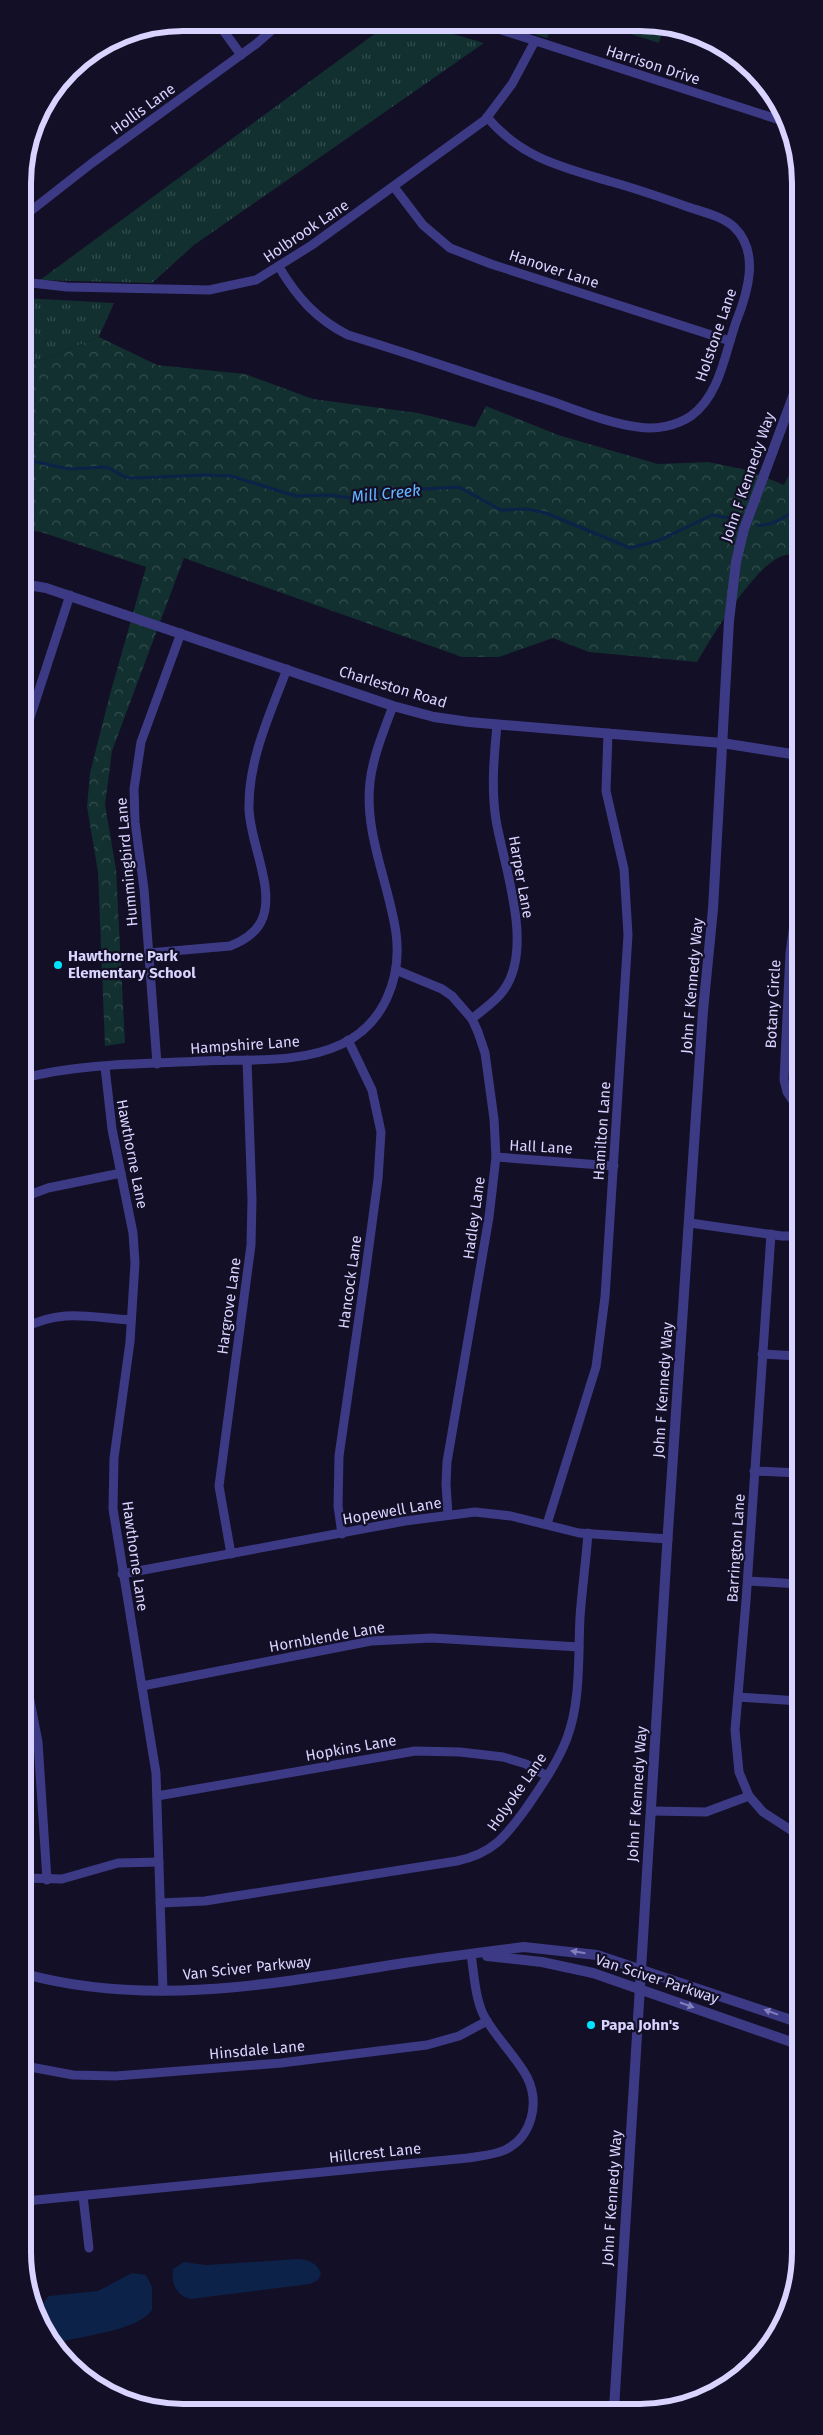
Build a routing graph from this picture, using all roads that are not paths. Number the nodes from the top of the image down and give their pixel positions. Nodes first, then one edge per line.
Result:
1 (224, 31) edge
2 (270, 31) edge
3 (504, 31) edge
4 (535, 41) junction
5 (241, 55) junction
6 (487, 117) junction
7 (777, 119) edge
8 (394, 187) junction
9 (32, 210) edge
10 (279, 267) junction
11 (32, 283) edge
12 (730, 341) junction
13 (792, 399) edge
14 (32, 586) edge
15 (70, 596) junction
16 (181, 633) junction
17 (287, 669) junction
18 (392, 706) junction
19 (32, 712) edge
20 (496, 725) junction
21 (608, 733) junction
22 (722, 743) junction
23 (792, 754) edge
24 (792, 942) edge
25 (149, 952) junction
26 (396, 970) junction
27 (472, 1019) junction
28 (348, 1040) junction
29 (247, 1060) junction
30 (157, 1064) junction
31 (105, 1067) junction
32 (32, 1076) edge
33 (792, 1100) edge
34 (496, 1157) junction
35 (614, 1166) junction
36 (121, 1173) junction
37 (32, 1194) edge
38 (690, 1223) junction
39 (771, 1234) junction
40 (791, 1235) edge
41 (131, 1320) junction
42 (31, 1325) edge
43 (762, 1354) junction
44 (791, 1356) edge
45 (754, 1471) junction
46 (791, 1473) edge
47 (448, 1515) junction
48 (547, 1524) junction
49 (588, 1533) junction
50 (342, 1534) junction
51 (668, 1540) junction
52 (231, 1554) junction
53 (122, 1574) junction
54 (748, 1581) junction
55 (791, 1584) edge
56 (579, 1647) junction
57 (142, 1686) junction
58 (738, 1697) junction
59 (791, 1700) edge
60 (31, 1714) edge
61 (547, 1776) junction
62 (157, 1796) junction
63 (749, 1796) junction
64 (652, 1812) junction
65 (791, 1830) edge
66 (159, 1862) junction
67 (31, 1879) edge
68 (47, 1880) junction
69 (160, 1903) junction
70 (471, 1954) junction
71 (642, 1969) junction
72 (31, 1975) edge
73 (641, 1989) junction
74 (162, 1991) junction
75 (791, 2020) edge
76 (487, 2021) junction
77 (791, 2042) edge
78 (31, 2067) edge
79 (83, 2196) junction
80 (31, 2201) edge
81 (89, 2248) dead end
82 (614, 2404) edge

1 - 5 street
2 - 5 street, Hollis Lane
3 - 4 street, Harrison Drive
4 - 6 street, Holbrook Lane
4 - 7 street, Harrison Drive
5 - 9 street, Hollis Lane
6 - 8 street, Holbrook Lane
6 - 12 street, Holstone Lane
8 - 10 street, Holbrook Lane
8 - 12 street, Hanover Lane
10 - 11 street, Holbrook Lane
10 - 12 street, Holstone Lane
13 - 22 street, John F Kennedy Way
14 - 15 street, Charleston Road
15 - 16 street, Charleston Road
15 - 19 street
16 - 17 street, Charleston Road
16 - 25 street, Hummingbird Lane
17 - 18 street, Charleston Road
17 - 25 street
18 - 20 street, Charleston Road
18 - 26 street, Hampshire Lane
20 - 21 street, Charleston Road
20 - 27 street, Harper Lane
21 - 22 street, Charleston Road
21 - 35 street, Hamilton Lane
22 - 23 street, Charleston Road
22 - 38 street, John F Kennedy Way
24 - 33 street, Botany Circle
25 - 30 street, Hummingbird Lane
26 - 27 street, Hadley Lane
26 - 28 street, Hampshire Lane
27 - 34 street, Hadley Lane
28 - 29 street, Hampshire Lane
28 - 50 street, Hancock Lane
29 - 30 street, Hampshire Lane
29 - 52 street, Hargrove Lane
30 - 31 street, Hampshire Lane
31 - 32 street, Hampshire Lane
31 - 36 street, Hawthorne Lane
34 - 35 street, Hall Lane
34 - 47 street, Hadley Lane
35 - 48 street, Hamilton Lane
36 - 37 street
36 - 41 street, Hawthorne Lane
38 - 39 street
38 - 51 street, John F Kennedy Way
39 - 40 street
39 - 43 street, Barrington Lane
41 - 42 street
41 - 53 street, Hawthorne Lane
43 - 44 street
43 - 45 street, Barrington Lane
45 - 46 street
45 - 54 street, Barrington Lane
47 - 48 street, Hopewell Lane
47 - 50 street, Hopewell Lane
48 - 49 street, Hopewell Lane
49 - 51 street, Hopewell Lane
49 - 56 street, Holyoke Lane
50 - 52 street, Hopewell Lane
51 - 64 street, John F Kennedy Way
52 - 53 street, Hopewell Lane
53 - 57 street, Hawthorne Lane
54 - 55 street
54 - 58 street, Barrington Lane
56 - 57 street, Hornblende Lane
56 - 61 street, Holyoke Lane
57 - 62 street, Hawthorne Lane
58 - 59 street
58 - 63 street, Barrington Lane
60 - 68 street
61 - 62 street, Hopkins Lane
61 - 69 street, Holyoke Lane
62 - 66 street, Hawthorne Lane
63 - 64 street
63 - 65 street, Barrington Lane
64 - 71 street, John F Kennedy Way
66 - 68 street
66 - 69 street, Hawthorne Lane
67 - 68 street
69 - 74 street, Hawthorne Lane
71 -> 70 street, Van Sciver Parkway
70 - 73 street, Van Sciver Parkway
70 - 74 street, Van Sciver Parkway
70 - 76 street, Hillcrest Lane
71 - 73 street, John F Kennedy Way
75 -> 71 street, Van Sciver Parkway
72 - 74 street, Van Sciver Parkway
73 -> 77 street, Van Sciver Parkway
73 - 82 street, John F Kennedy Way
76 - 78 street, Hinsdale Lane
76 - 79 street, Hillcrest Lane
79 - 80 street, Hillcrest Lane
79 - 81 street

